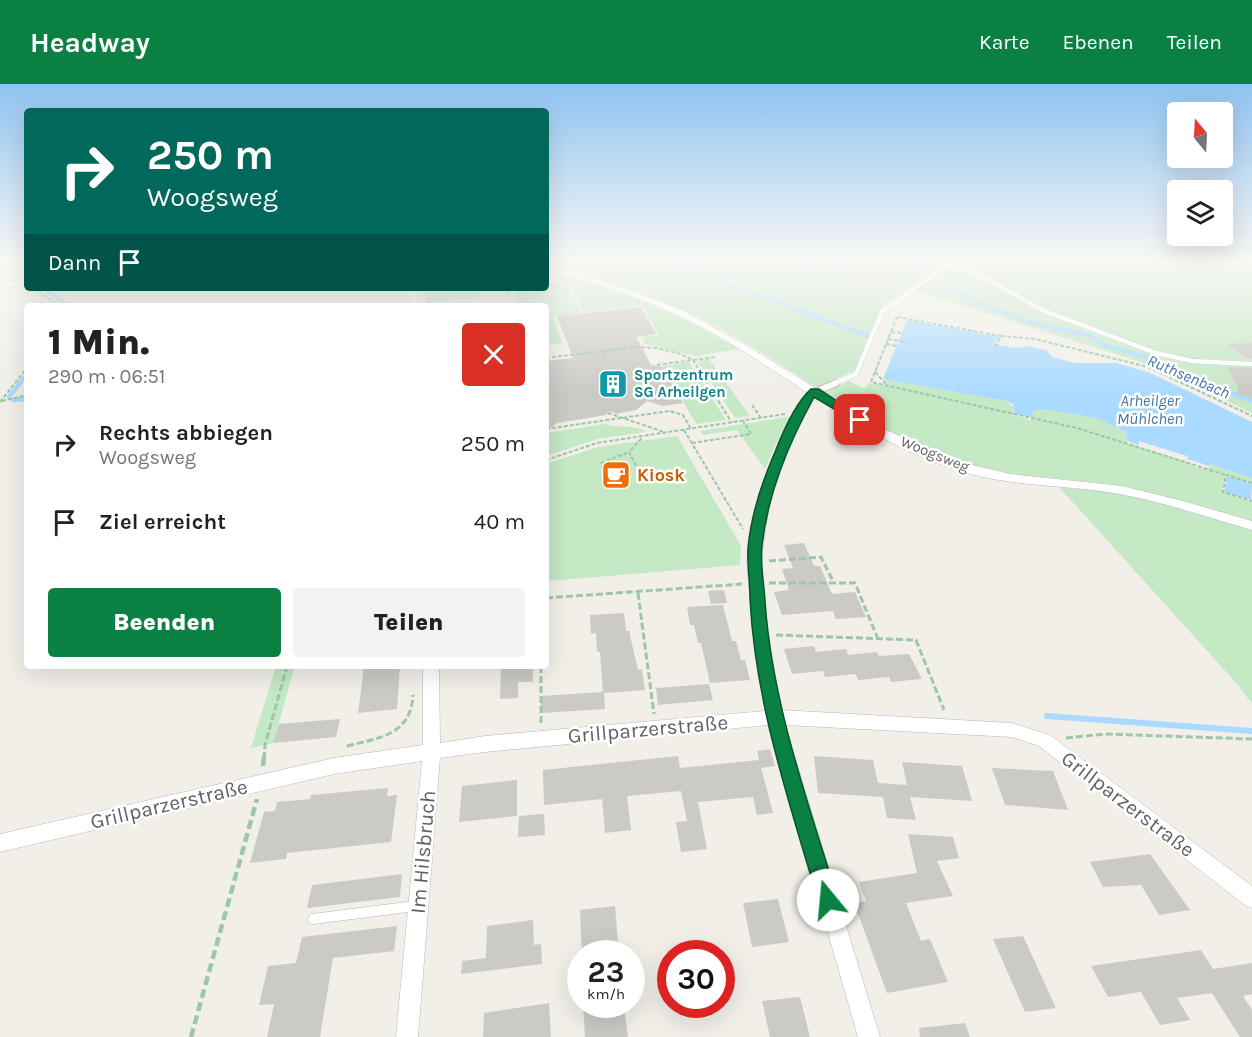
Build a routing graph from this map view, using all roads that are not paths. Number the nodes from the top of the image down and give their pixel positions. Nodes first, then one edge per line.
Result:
1 (661, 304) edge
2 (892, 304) edge
3 (1032, 304) edge
4 (1252, 364) edge
5 (815, 392) junction
6 (1252, 526) edge
7 (431, 669) edge
8 (774, 717) junction
9 (432, 751) junction
10 (0, 843) edge
11 (1252, 898) edge
12 (418, 906) junction
13 (313, 919) dead end
14 (407, 1037) edge
15 (869, 1037) edge

1 - 5 street, Woogsweg
2 - 5 lane
3 - 4 lane
5 - 6 street, Woogsweg
5 - 8 street
7 - 9 street, Im Hilsbruch
8 - 9 street, Grillparzerstraße
8 - 11 street, Grillparzerstraße
8 - 15 street
9 - 10 street, Grillparzerstraße
9 - 12 street, Im Hilsbruch
12 - 13 lane
12 - 14 street, Im Hilsbruch

